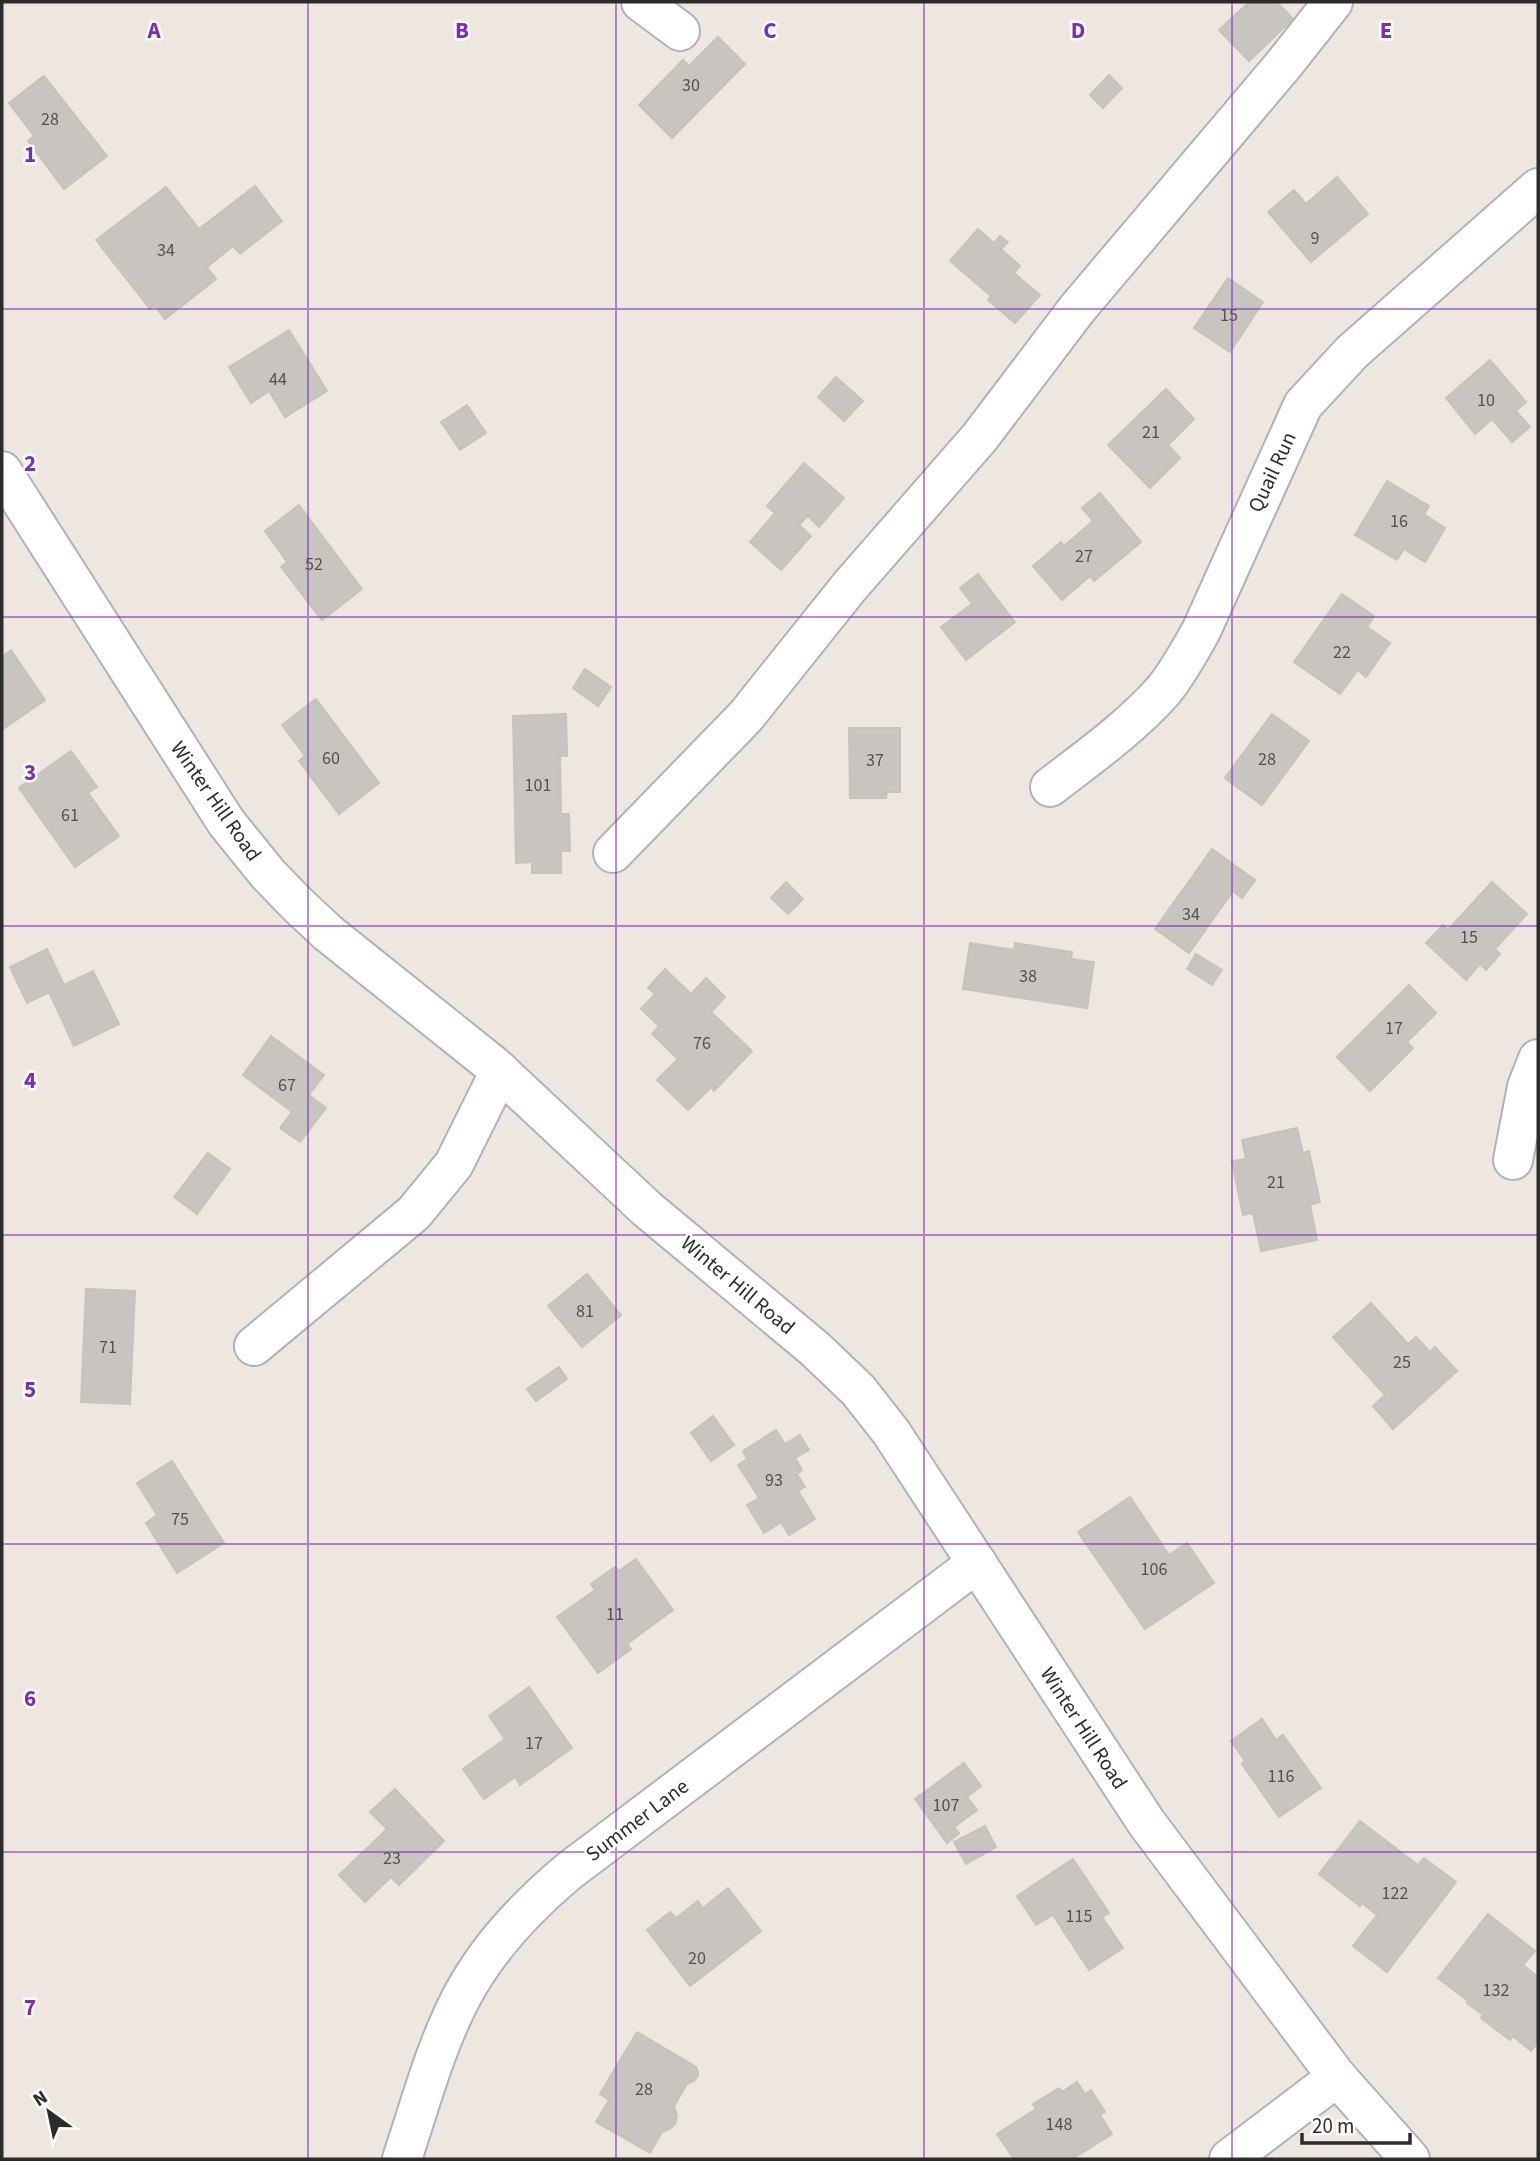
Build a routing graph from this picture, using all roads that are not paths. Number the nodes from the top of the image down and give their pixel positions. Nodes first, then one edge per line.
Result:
1 (641, 2) edge
2 (1333, 2) edge
3 (680, 31) dead end
4 (1538, 188) edge
5 (2, 471) edge
6 (1050, 787) dead end
7 (613, 853) dead end
8 (1538, 1059) edge
9 (500, 1071) junction
10 (1513, 1160) dead end
11 (254, 1346) dead end
12 (977, 1563) junction
13 (1337, 2077) junction
14 (402, 2159) edge
15 (1229, 2159) edge
16 (1410, 2159) edge

1 - 3 street
2 - 7 street
4 - 6 street, Quail Run
5 - 9 street, Winter Hill Road
8 - 10 street
9 - 11 street
9 - 12 street, Winter Hill Road
12 - 13 street, Winter Hill Road
12 - 14 street, Summer Lane
13 - 15 street
13 - 16 street, Winter Hill Road

